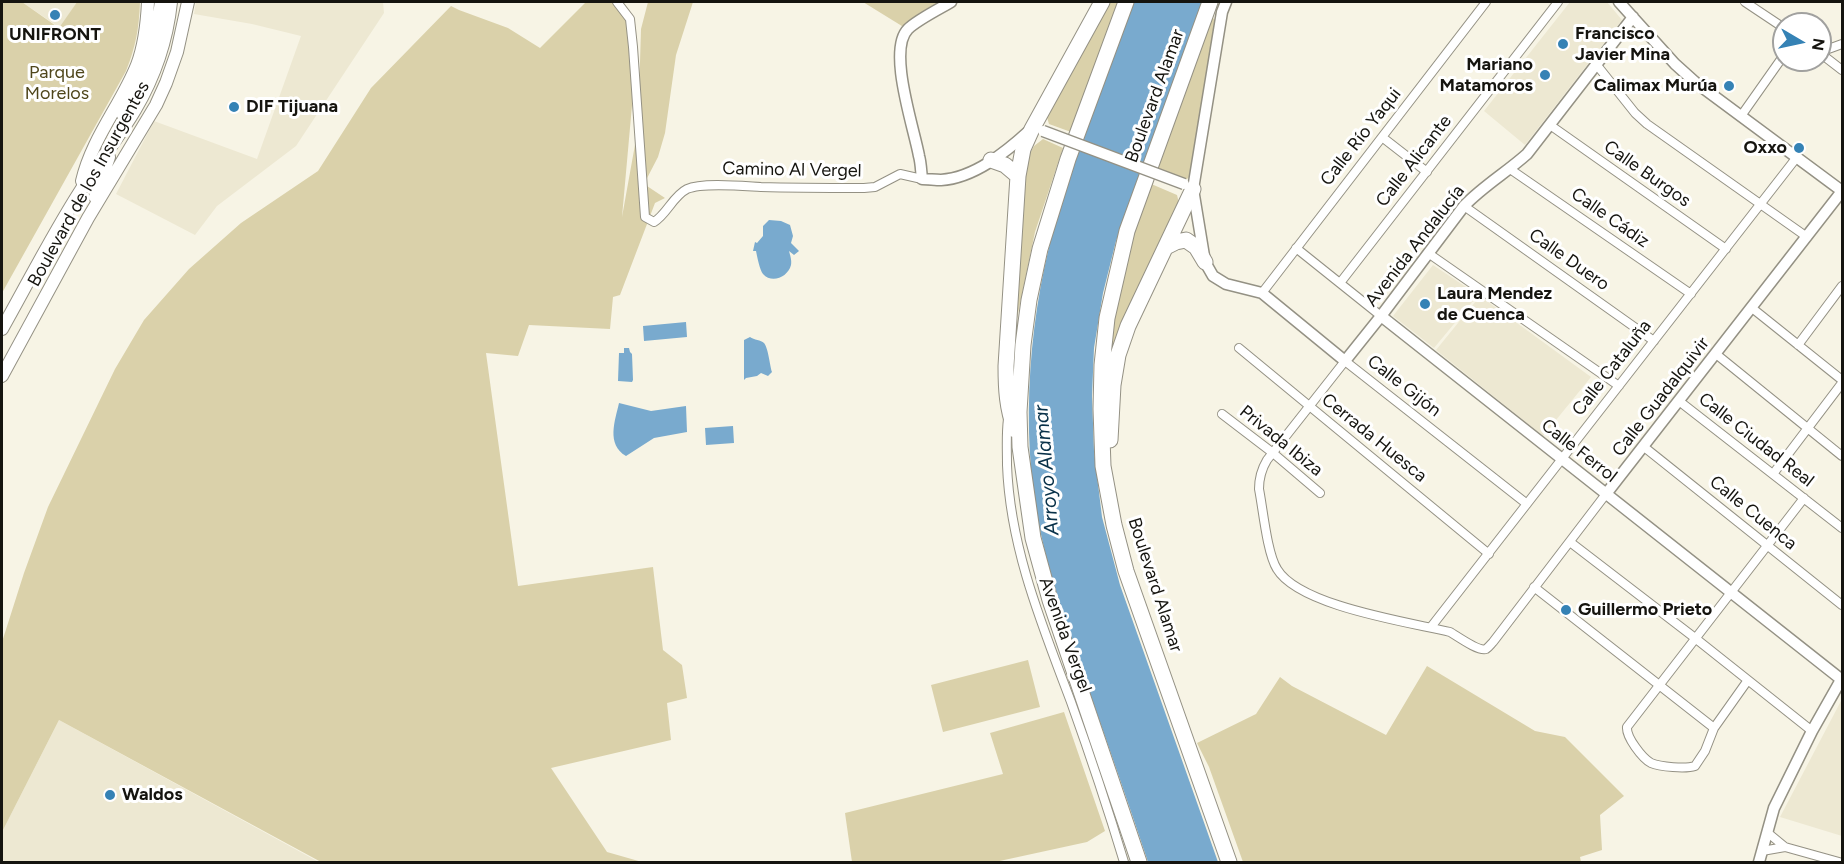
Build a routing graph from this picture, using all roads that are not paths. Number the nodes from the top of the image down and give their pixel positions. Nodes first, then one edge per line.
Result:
1 (147, 2) edge
2 (161, 2) edge
3 (171, 2) edge
4 (188, 2) edge
5 (617, 2) edge
6 (951, 2) edge
7 (1102, 2) edge
8 (1126, 2) edge
9 (1210, 2) edge
10 (1226, 2) edge
11 (1486, 2) edge
12 (1558, 2) edge
13 (1619, 2) edge
14 (1745, 2) edge
15 (1633, 17) junction
16 (1772, 20) edge
17 (1596, 64) junction
18 (1772, 72) edge
19 (1741, 116) junction
20 (1550, 125) junction
21 (1037, 130) junction
22 (1382, 137) junction
23 (114, 141) junction
24 (1797, 157) junction
25 (991, 160) junction
26 (1510, 169) junction
27 (1427, 172) junction
28 (1018, 176) junction
29 (922, 179) junction
30 (1189, 187) junction
31 (80, 191) junction
32 (1842, 191) edge
33 (1761, 203) junction
34 (1464, 206) junction
35 (88, 218) junction
36 (1807, 237) junction
37 (1166, 247) junction
38 (1296, 248) junction
39 (1726, 249) junction
40 (1428, 253) junction
41 (1205, 262) junction
42 (1340, 284) junction
43 (1842, 286) edge
44 (1262, 293) junction
45 (1691, 294) junction
46 (1752, 308) junction
47 (1382, 316) junction
48 (2, 330) edge
49 (1654, 341) junction
50 (1798, 345) junction
51 (1239, 348) dead end
52 (1716, 354) junction
53 (1345, 361) junction
54 (2, 376) edge
55 (1842, 381) edge
56 (1619, 386) junction
57 (1679, 401) junction
58 (1310, 407) junction
59 (1009, 413) junction
60 (1222, 414) dead end
61 (1808, 428) junction
62 (1643, 446) junction
63 (1020, 447) junction
64 (1273, 453) junction
65 (1842, 456) edge
66 (1562, 459) junction
67 (1104, 466) junction
68 (1773, 474) junction
69 (1320, 493) dead end
70 (1606, 494) junction
71 (1804, 498) junction
72 (1527, 504) junction
73 (1842, 528) edge
74 (1569, 542) junction
75 (1767, 545) junction
76 (1489, 554) junction
77 (1534, 587) junction
78 (1731, 592) junction
79 (1842, 605) edge
80 (1431, 627) junction
81 (1695, 638) junction
82 (1842, 679) edge
83 (1748, 680) junction
84 (1659, 686) junction
85 (1714, 728) junction
86 (1812, 732) junction
87 (1770, 843) junction
88 (1124, 862) edge
89 (1139, 862) edge
90 (1229, 862) edge
91 (1759, 862) edge
92 (1839, 862) edge

1 - 31 main road
2 - 23 main road
3 - 23 main road, Boulevard de los Insurgentes
4 - 35 main road, Boulevard de los Insurgentes
5 - 29 street, Camino Al Vergel
6 - 29 street
7 - 21 highway
8 - 63 highway
9 - 67 highway, Boulevard Alamar
10 - 30 street
11 - 22 street, Calle Río Yaqui
12 - 27 street, Calle Alicante
13 - 15 street
14 - 16 street
15 - 17 street, Avenida Andalucía
15 - 19 street
17 - 20 street, Avenida Andalucía
17 - 33 street
18 - 19 street
19 - 24 street
20 - 26 street, Avenida Andalucía
20 - 39 street, Calle Burgos
21 - 25 street, Camino Al Vergel
21 - 28 highway
21 - 30 street, bridge
22 - 27 street
22 - 38 street, Calle Río Yaqui
23 - 31 main road, Boulevard de los Insurgentes
23 - 35 main road
24 - 32 street
24 - 33 street, Calle Cataluña
25 - 28 highway
25 - 29 street, Camino Al Vergel
26 - 34 street, Avenida Andalucía
26 - 45 street, Calle Cádiz
27 - 42 street, Calle Alicante
28 - 59 highway
30 - 37 highway
30 - 41 street
31 - 48 main road, Boulevard de los Insurgentes
32 - 36 street, Calle Guadalquivir
33 - 36 street
33 - 39 street, Calle Cataluña
34 - 40 street, Avenida Andalucía
34 - 49 street, Calle Duero
35 - 54 main road, Boulevard de los Insurgentes
36 - 46 street, Calle Guadalquivir
37 - 41 highway
37 - 67 highway
38 - 42 street, Calle Ferrol
38 - 44 street, Calle Río Yaqui
39 - 45 street, Calle Cataluña
40 - 47 street, Avenida Andalucía
40 - 56 street
41 - 44 street
42 - 47 street, Calle Ferrol
43 - 50 street
44 - 53 street, Calle Gijón
45 - 49 street, Calle Cataluña
46 - 50 street
46 - 52 street, Calle Guadalquivir
47 - 53 street, Avenida Andalucía
47 - 66 street, Calle Ferrol
49 - 56 street, Calle Cataluña
50 - 55 street
51 - 58 street, Cerrada Huesca
52 - 57 street, Calle Guadalquivir
52 - 61 street
53 - 58 street, Avenida Andalucía
53 - 72 street, Calle Gijón
55 - 61 street
56 - 66 street, Calle Cataluña
57 - 62 street, Calle Guadalquivir
57 - 68 street, Calle Ciudad Real
58 - 64 street, Avenida Andalucía
58 - 76 street, Cerrada Huesca
59 - 63 highway
59 - 88 street, Avenida Vergel
60 - 64 street, Privada Ibiza
61 - 65 street
61 - 68 street
62 - 70 street, Calle Guadalquivir
62 - 75 street, Calle Cuenca
63 - 89 highway
64 - 69 street, Privada Ibiza
64 - 80 street, Avenida Andalucía
66 - 70 street, Calle Ferrol
66 - 72 street, Calle Cataluña
67 - 90 highway, Boulevard Alamar
68 - 71 street, Calle Ciudad Real
70 - 74 street, Calle Guadalquivir
70 - 78 street, Calle Ferrol
71 - 73 street, Calle Ciudad Real
71 - 75 street
72 - 76 street, Calle Cataluña
74 - 77 street, Calle Guadalquivir
74 - 81 street
75 - 78 street
75 - 79 street, Calle Cuenca
76 - 80 street, Calle Cataluña
77 - 80 street, Calle Guadalquivir
77 - 84 street
78 - 81 street
78 - 82 street, Calle Ferrol
81 - 83 street
81 - 84 street
82 - 86 street
83 - 85 street
83 - 86 street
84 - 85 street
84 - 85 street
86 - 87 street
87 - 91 street
87 - 92 street

